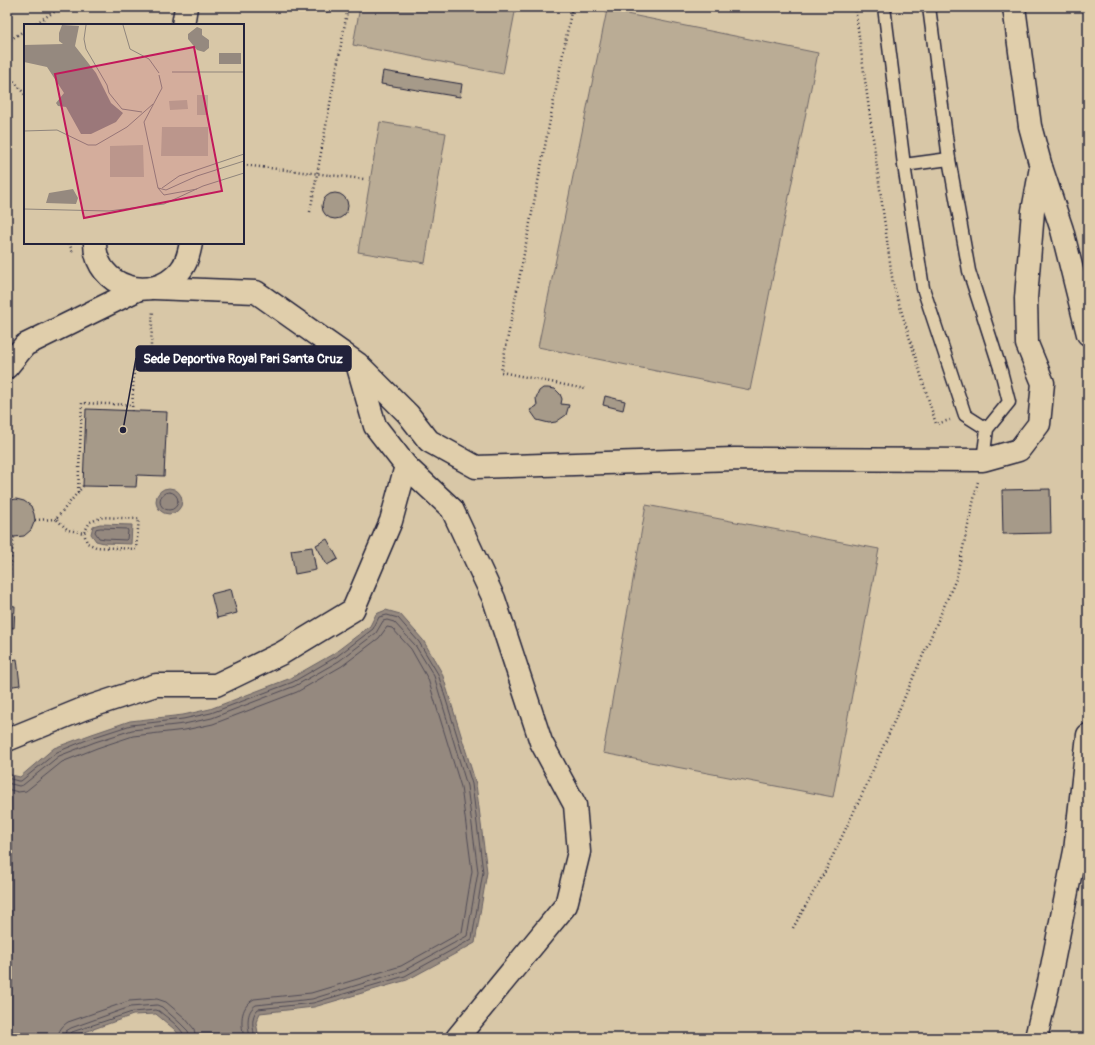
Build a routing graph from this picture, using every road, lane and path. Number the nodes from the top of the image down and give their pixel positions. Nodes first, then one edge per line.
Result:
1 (62, 7) edge
2 (186, 7) edge
3 (348, 7) edge
4 (572, 7) edge
5 (884, 7) edge
6 (930, 7) edge
7 (1014, 7) edge
8 (35, 24) edge
9 (183, 24) edge
10 (24, 31) edge
11 (7, 42) edge
12 (7, 77) edge
13 (24, 94) edge
14 (949, 159) junction
15 (244, 165) edge
16 (904, 165) junction
17 (1041, 167) junction
18 (318, 174) junction
19 (364, 179) dead end
20 (310, 212) dead end
21 (95, 244) edge
22 (191, 244) edge
23 (146, 289) junction
24 (1088, 334) edge
25 (358, 364) junction
26 (7, 367) edge
27 (585, 388) dead end
28 (132, 405) junction
29 (132, 411) dead end
30 (987, 429) junction
31 (983, 460) junction
32 (406, 466) junction
33 (83, 486) dead end
34 (78, 492) junction
35 (56, 519) junction
36 (35, 520) dead end
37 (84, 533) junction
38 (14, 537) dead end
39 (7, 590) edge
40 (1088, 735) edge
41 (7, 740) edge
42 (793, 928) dead end
43 (457, 1038) edge
44 (1036, 1038) edge

1 - 8 path
2 - 9 street
3 - 18 path
4 - 27 path
5 - 16 lane
6 - 14 lane
7 - 17 street
10 - 11 path
12 - 13 path
14 - 16 lane
14 - 30 lane
15 - 18 path
16 - 30 lane
17 - 24 street
17 - 31 street
18 - 19 path
18 - 20 path
21 - 23 street
22 - 23 street
23 - 25 street
23 - 26 street
23 - 28 path
25 - 31 street
25 - 32 street
28 - 29 path
28 - 34 path
30 - 31 lane
31 - 42 path
32 - 41 street
32 - 43 street
33 - 34 path
34 - 35 path
35 - 36 path
35 - 37 path
37 - 37 path
38 - 39 path
40 - 44 street

